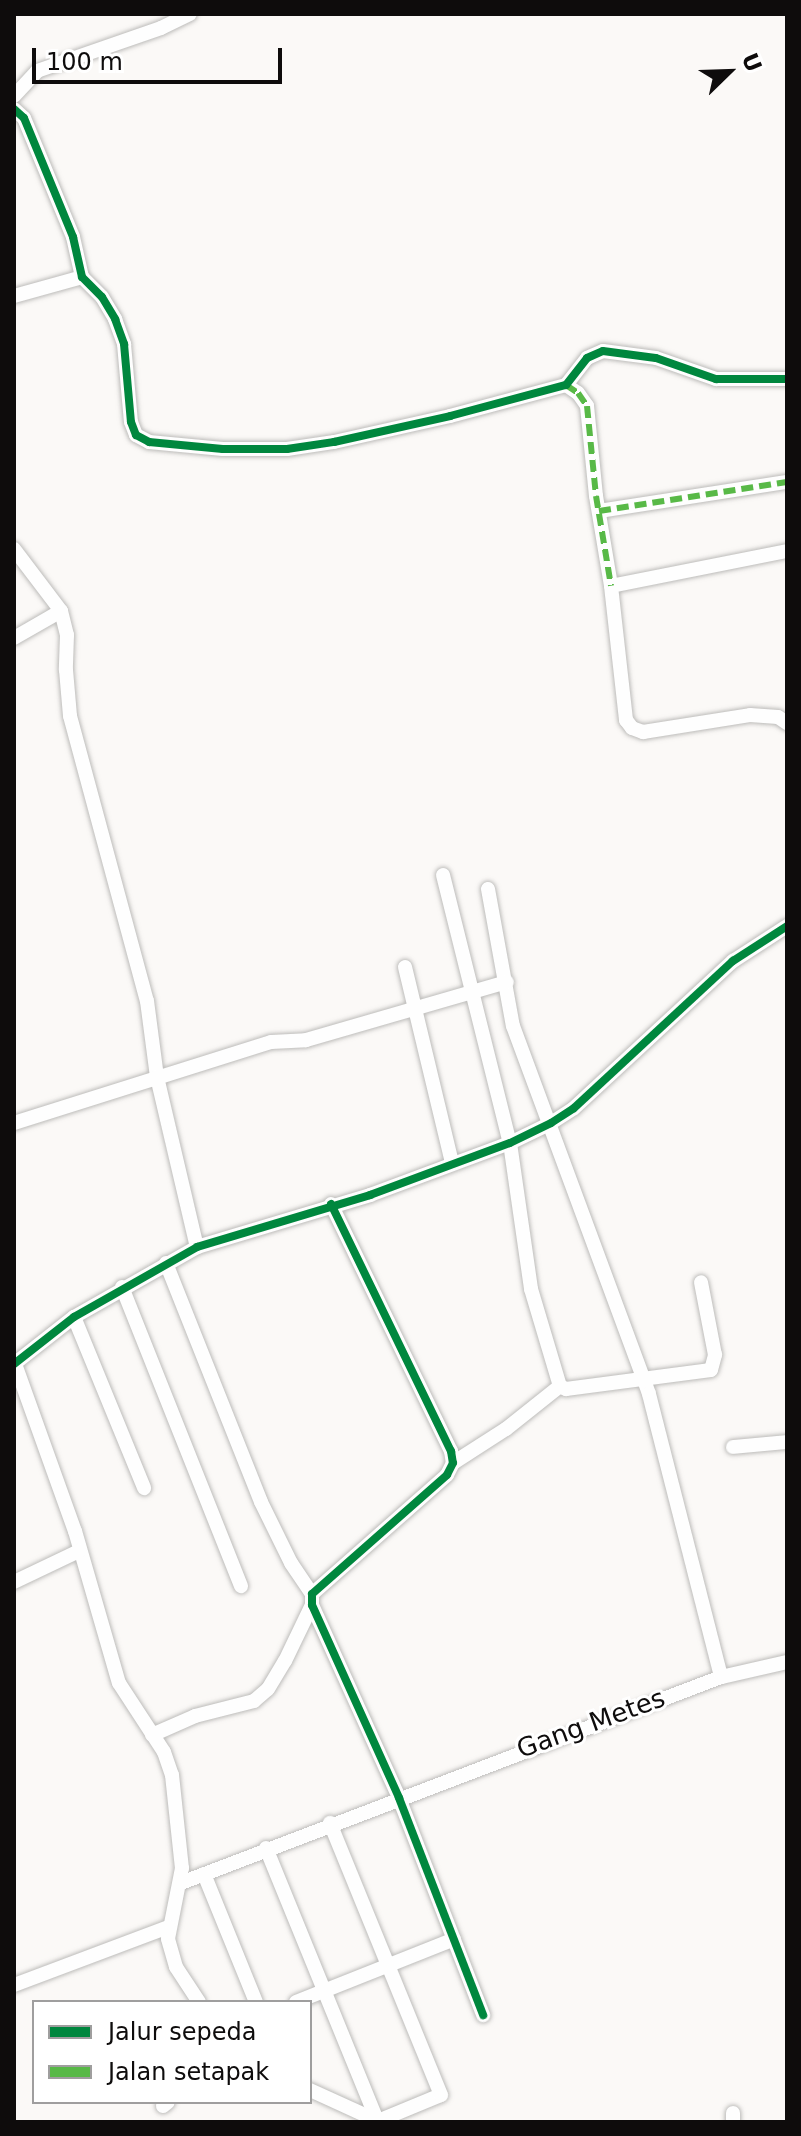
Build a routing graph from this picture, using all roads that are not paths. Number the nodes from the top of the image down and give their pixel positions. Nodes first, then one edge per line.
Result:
1 (190, 14) edge
2 (14, 96) edge
3 (14, 109) edge
4 (82, 277) junction
5 (14, 296) edge
6 (787, 379) edge
7 (566, 385) junction
8 (787, 482) edge
9 (599, 511) junction
10 (14, 549) edge
11 (787, 551) edge
12 (611, 586) junction
13 (61, 611) junction
14 (14, 638) edge
15 (787, 723) edge
16 (443, 875) dead end
17 (488, 889) dead end
18 (787, 926) edge
19 (405, 967) dead end
20 (507, 982) junction
21 (472, 992) junction
22 (416, 1009) junction
23 (157, 1077) junction
24 (14, 1123) edge
25 (551, 1123) junction
26 (510, 1143) junction
27 (452, 1163) junction
28 (331, 1204) junction
29 (197, 1247) junction
30 (166, 1263) junction
31 (701, 1282) dead end
32 (122, 1287) junction
33 (74, 1317) junction
34 (14, 1363) edge
35 (644, 1379) junction
36 (560, 1386) junction
37 (787, 1442) edge
38 (733, 1447) dead end
39 (453, 1463) junction
40 (144, 1488) dead end
41 (79, 1551) junction
42 (14, 1582) edge
43 (241, 1586) dead end
44 (312, 1600) junction
45 (787, 1662) edge
46 (721, 1677) junction
47 (152, 1735) junction
48 (399, 1798) junction
49 (330, 1823) junction
50 (266, 1848) junction
51 (204, 1874) junction
52 (181, 1883) junction
53 (168, 1927) junction
54 (454, 1939) junction
55 (386, 1966) junction
56 (14, 1985) edge
57 (322, 1991) junction
58 (198, 2000) edge
59 (255, 2000) edge
60 (301, 2000) edge
61 (483, 2015) dead end
62 (312, 2091) edge
63 (378, 2122) edge

1 - 2 street
3 - 4 street
4 - 5 street
4 - 7 street
6 - 7 street
7 - 9 street
8 - 9 street
9 - 12 street
10 - 13 street
11 - 12 street
12 - 15 street
13 - 14 street
13 - 23 street
16 - 21 street
17 - 20 street
18 - 25 street
19 - 22 street
20 - 21 street
20 - 25 street
21 - 22 street
21 - 26 street
22 - 23 street
22 - 27 street
23 - 24 street
23 - 29 street
25 - 26 street
25 - 35 street
26 - 27 street
26 - 36 street
27 - 28 street
28 - 29 street
28 - 39 street
29 - 30 street
30 - 32 street
30 - 44 street
31 - 35 street
32 - 33 street
32 - 43 street
33 - 34 street
33 - 40 street
34 - 41 street
35 - 36 street
35 - 46 street
36 - 39 street
37 - 38 street
39 - 44 street
41 - 42 street
41 - 47 street
44 - 47 street
44 - 48 street
45 - 46 street, Gang Metes
46 - 48 street, Gang Metes
47 - 52 street
48 - 49 street, Gang Metes
48 - 54 street
49 - 50 street, Gang Metes
49 - 55 street
50 - 51 street, Gang Metes
50 - 57 street
51 - 52 street, Gang Metes
51 - 59 street
52 - 53 street
53 - 56 street
53 - 58 street
54 - 55 street
54 - 61 street
55 - 57 street
55 - 63 street
57 - 60 street
57 - 63 street
62 - 63 street

